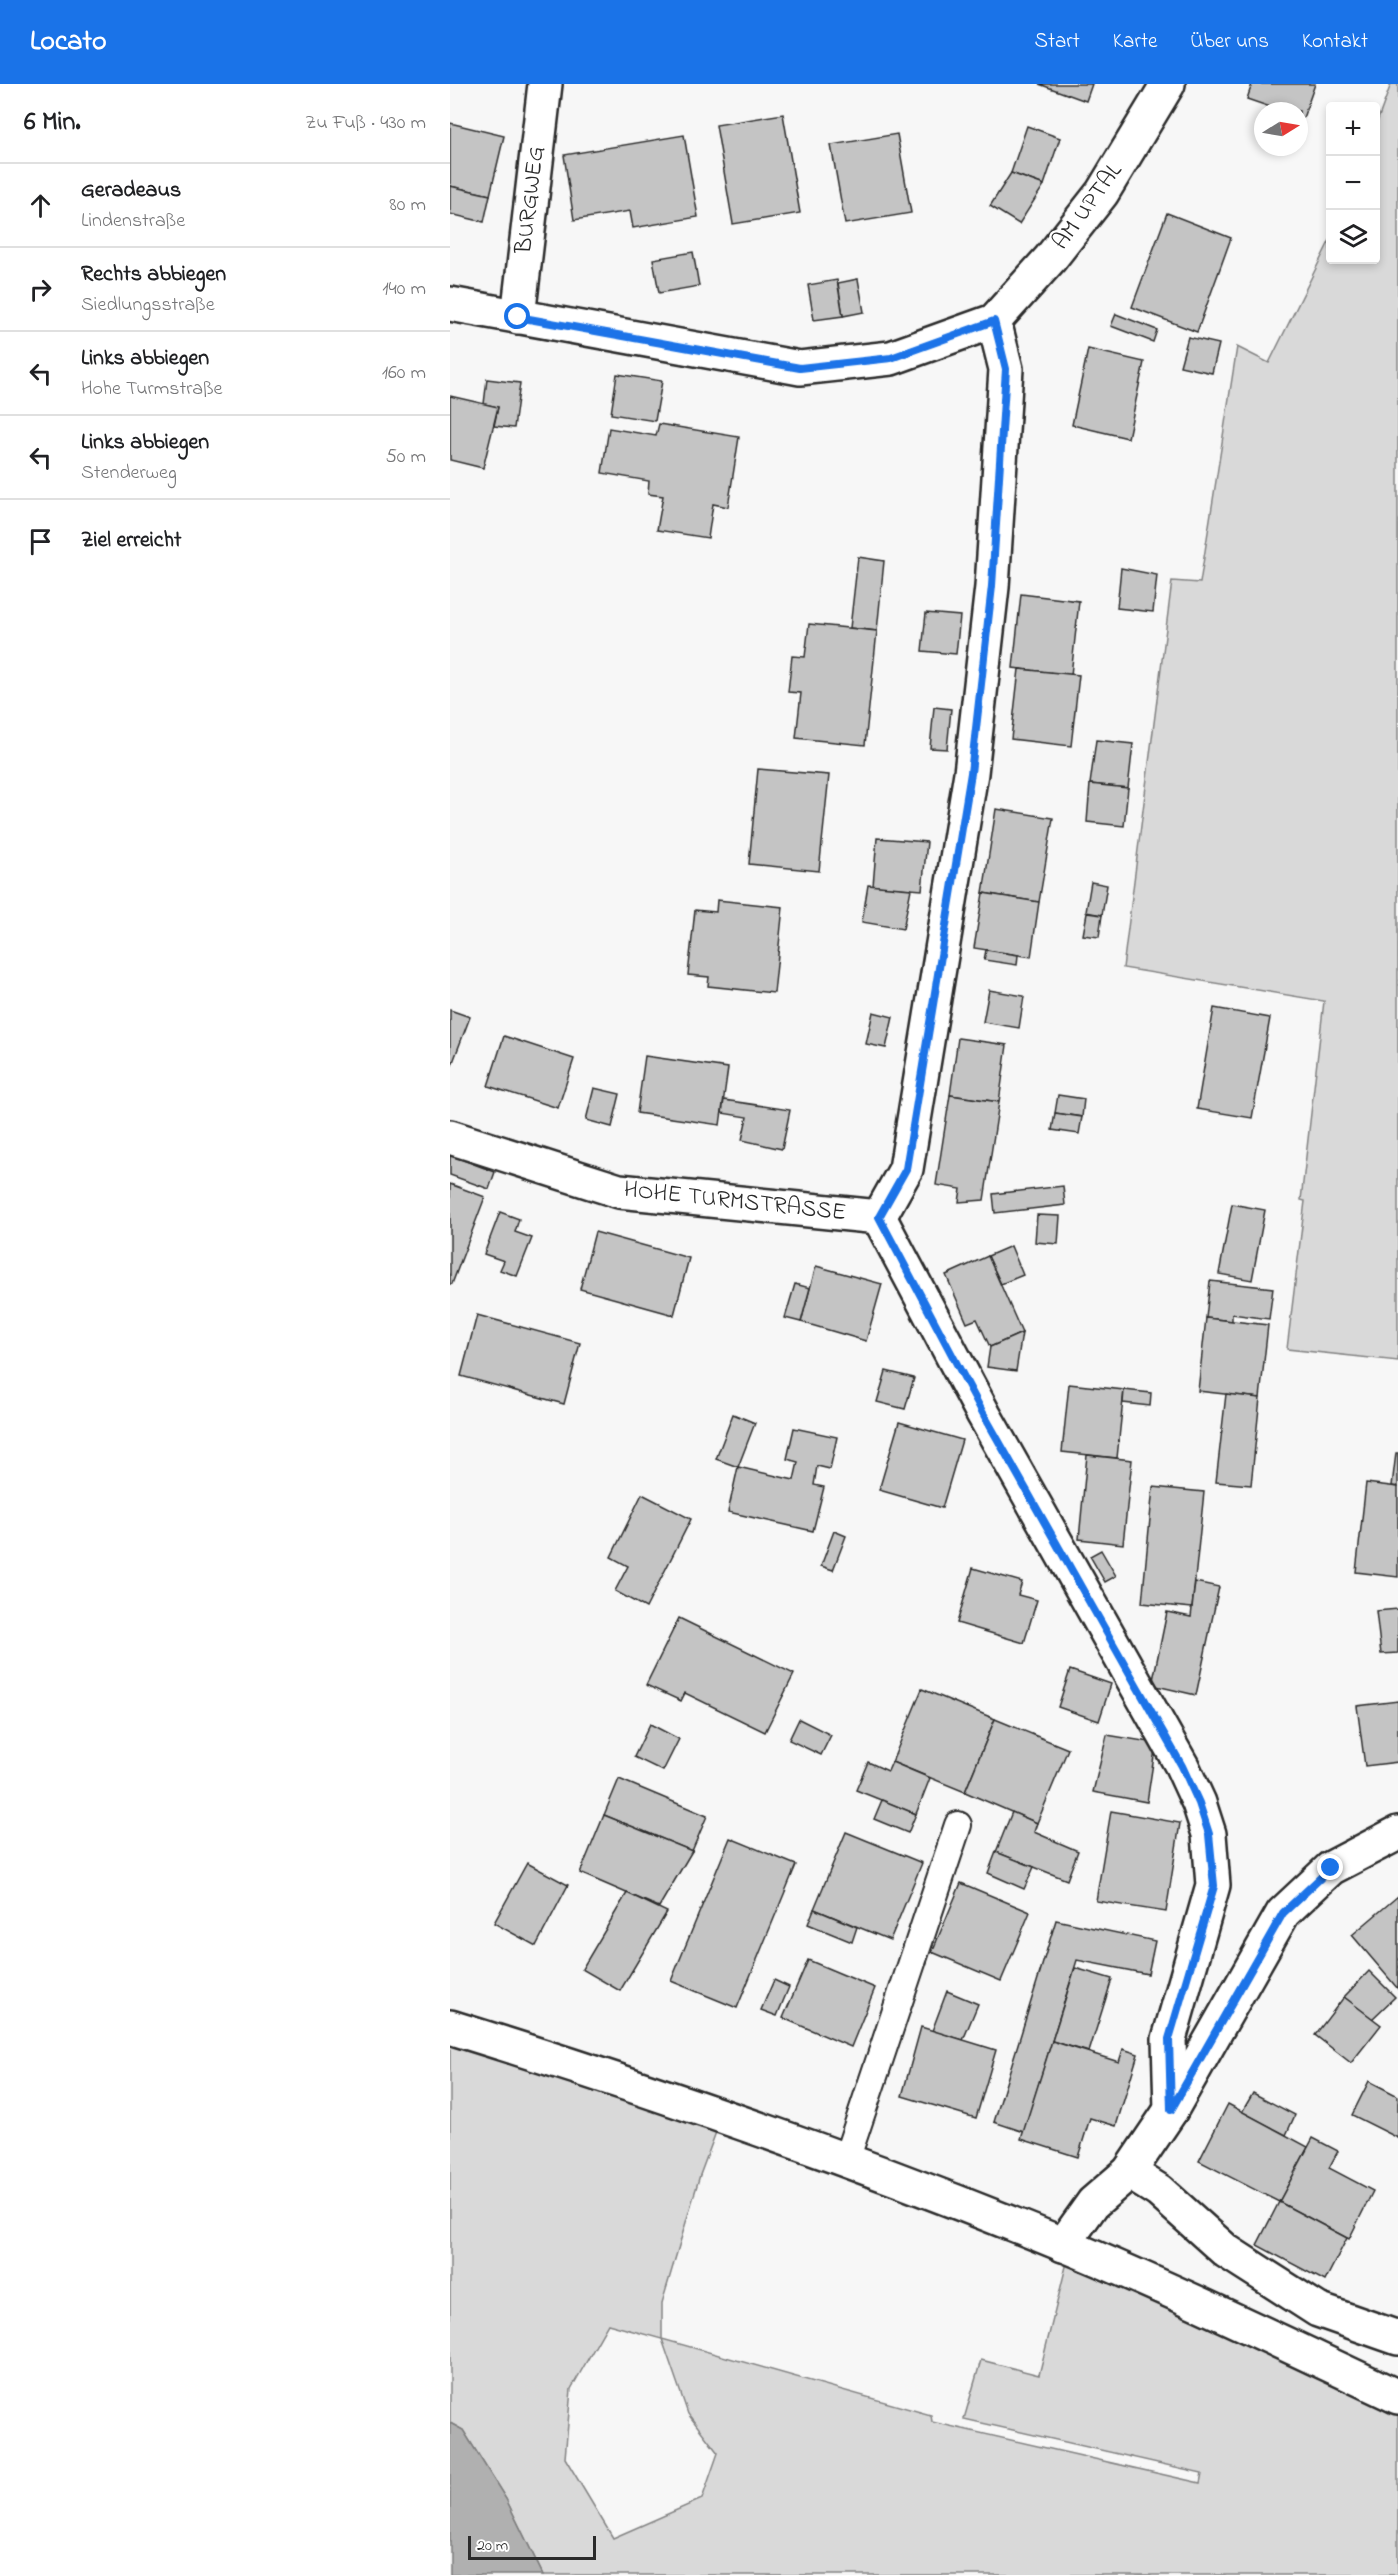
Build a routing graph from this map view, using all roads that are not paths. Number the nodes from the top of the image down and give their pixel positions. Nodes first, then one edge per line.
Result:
1 (545, 84) edge
2 (1168, 84) edge
3 (450, 304) edge
4 (518, 317) junction
5 (994, 321) junction
6 (450, 1137) edge
7 (879, 1217) junction
8 (957, 1825) dead end
9 (1398, 1833) edge
10 (450, 2027) edge
11 (1171, 2110) junction
12 (846, 2160) junction
13 (1129, 2172) junction
14 (1064, 2245) junction
15 (1398, 2338) edge
16 (1398, 2397) edge

1 - 4 street, BURGWEG
2 - 5 street, AM UPTAL
3 - 4 street
4 - 5 street
5 - 7 street
6 - 7 street, HOHE TURMSTRASSE
7 - 11 street, HOHE TURMSTRASSE
8 - 12 lane
9 - 11 street
10 - 12 street
11 - 13 street
12 - 14 street
13 - 14 street
13 - 15 street
14 - 16 street

